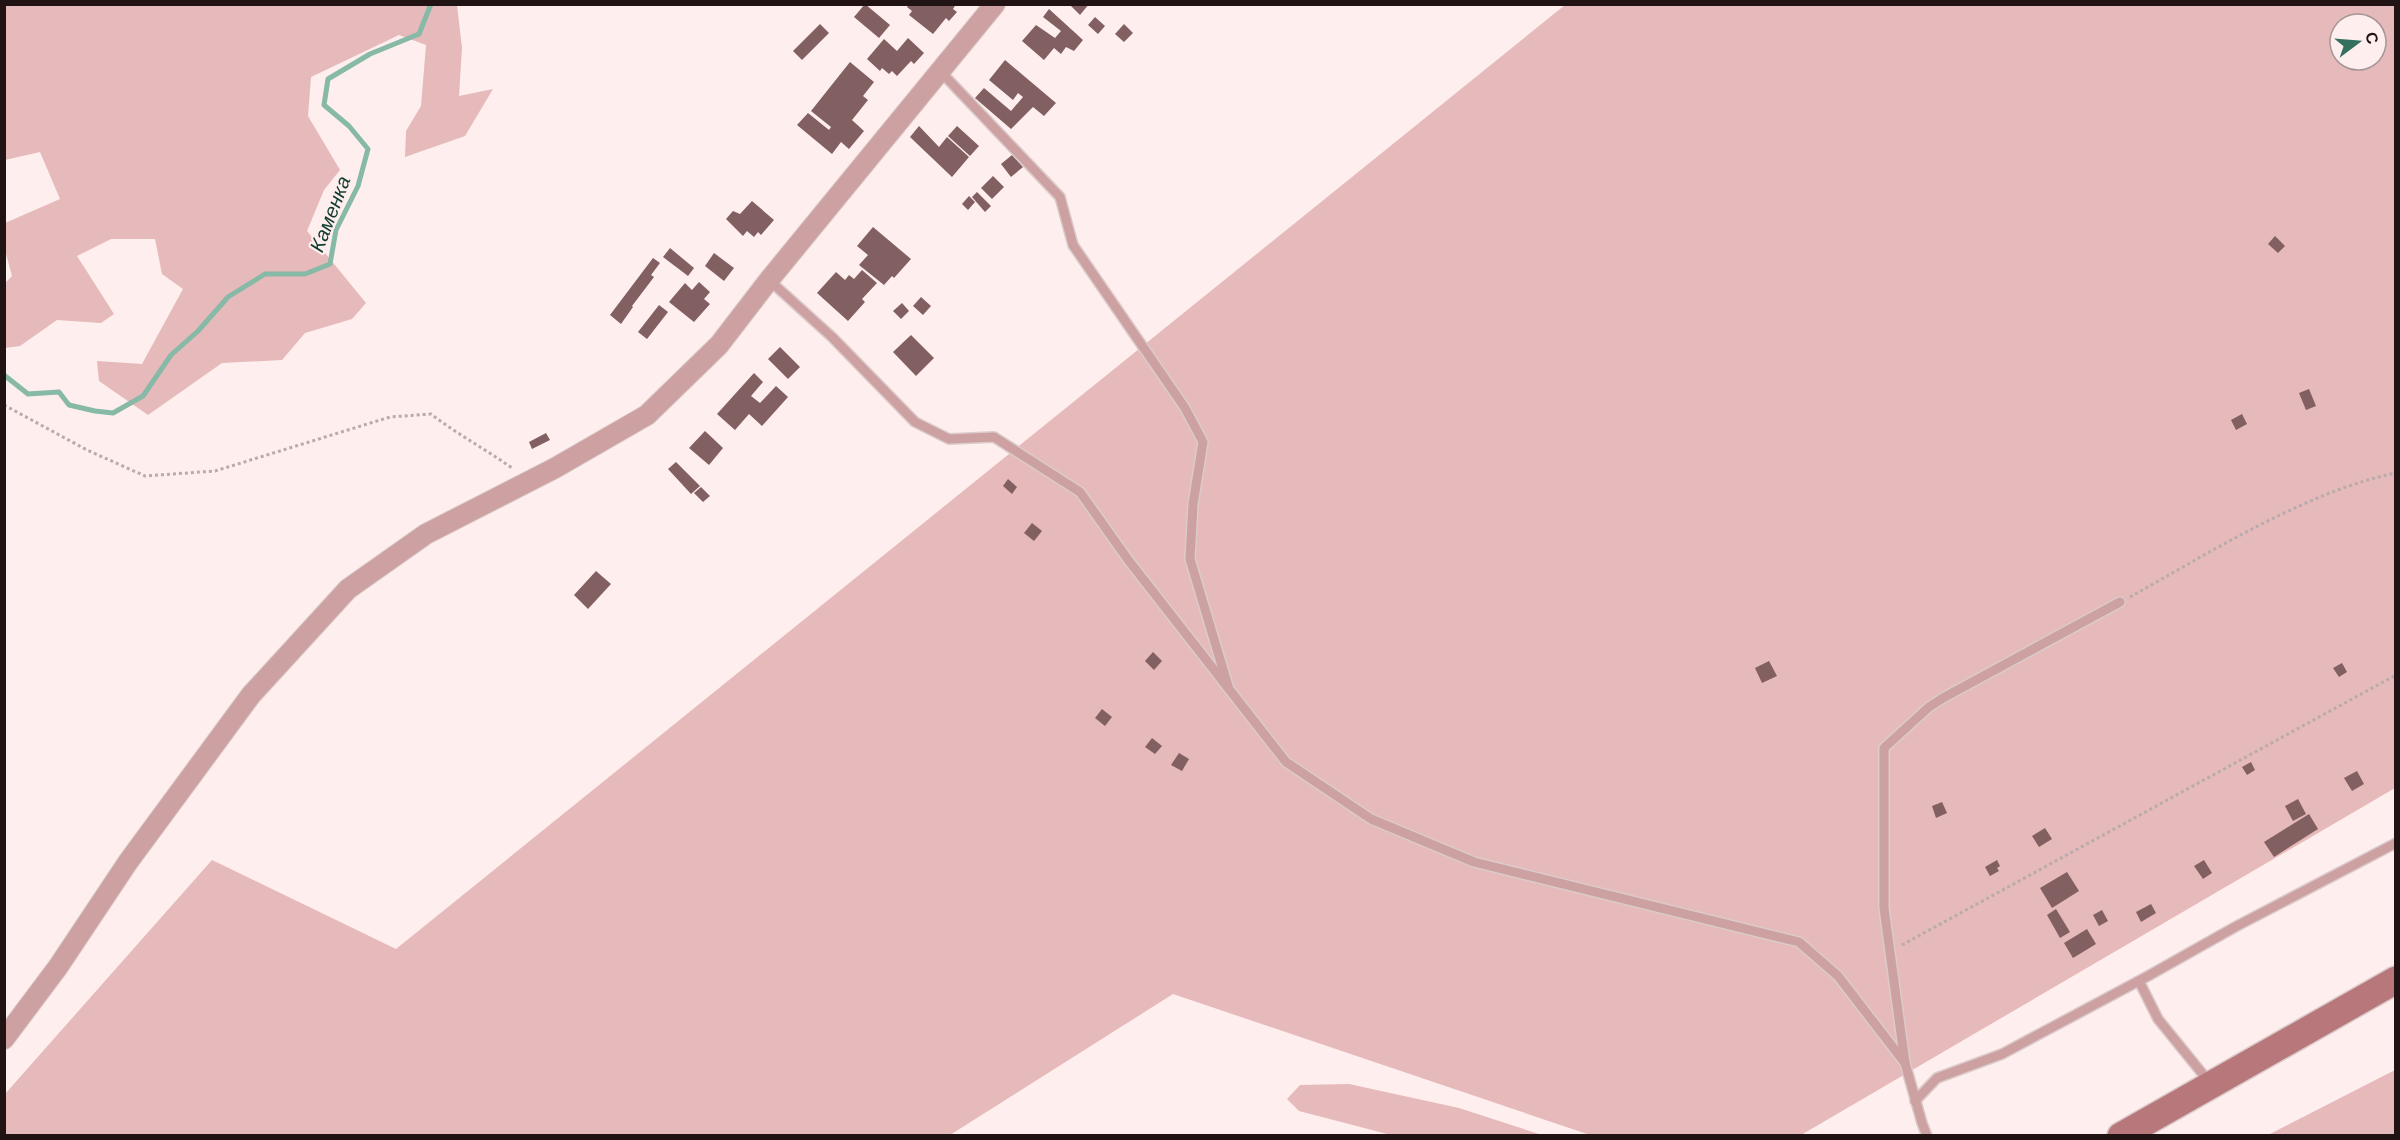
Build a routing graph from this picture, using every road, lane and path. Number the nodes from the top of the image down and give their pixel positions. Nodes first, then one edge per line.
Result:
1 (995, 4) edge
2 (941, 72) junction
3 (769, 280) junction
4 (4, 405) edge
5 (2396, 473) edge
6 (530, 481) junction
7 (2120, 602) joint
8 (2396, 675) edge
9 (1230, 691) junction
10 (2396, 843) edge
11 (1890, 952) junction
12 (2396, 980) edge
13 (2139, 981) junction
14 (4, 1039) edge
15 (1905, 1063) junction
16 (2211, 1084) junction
17 (1916, 1101) junction
18 (1928, 1136) edge
19 (2121, 1136) edge

1 - 2 street
2 - 3 street
2 - 9 lane
3 - 6 street
3 - 9 lane
4 - 6 path
5 - 7 path
6 - 14 street
7 - 11 lane
8 - 11 path
9 - 15 lane
10 - 13 lane
11 - 15 lane
12 - 16 main road
13 - 16 lane
13 - 17 lane
15 - 17 lane
16 - 19 main road
17 - 18 lane

